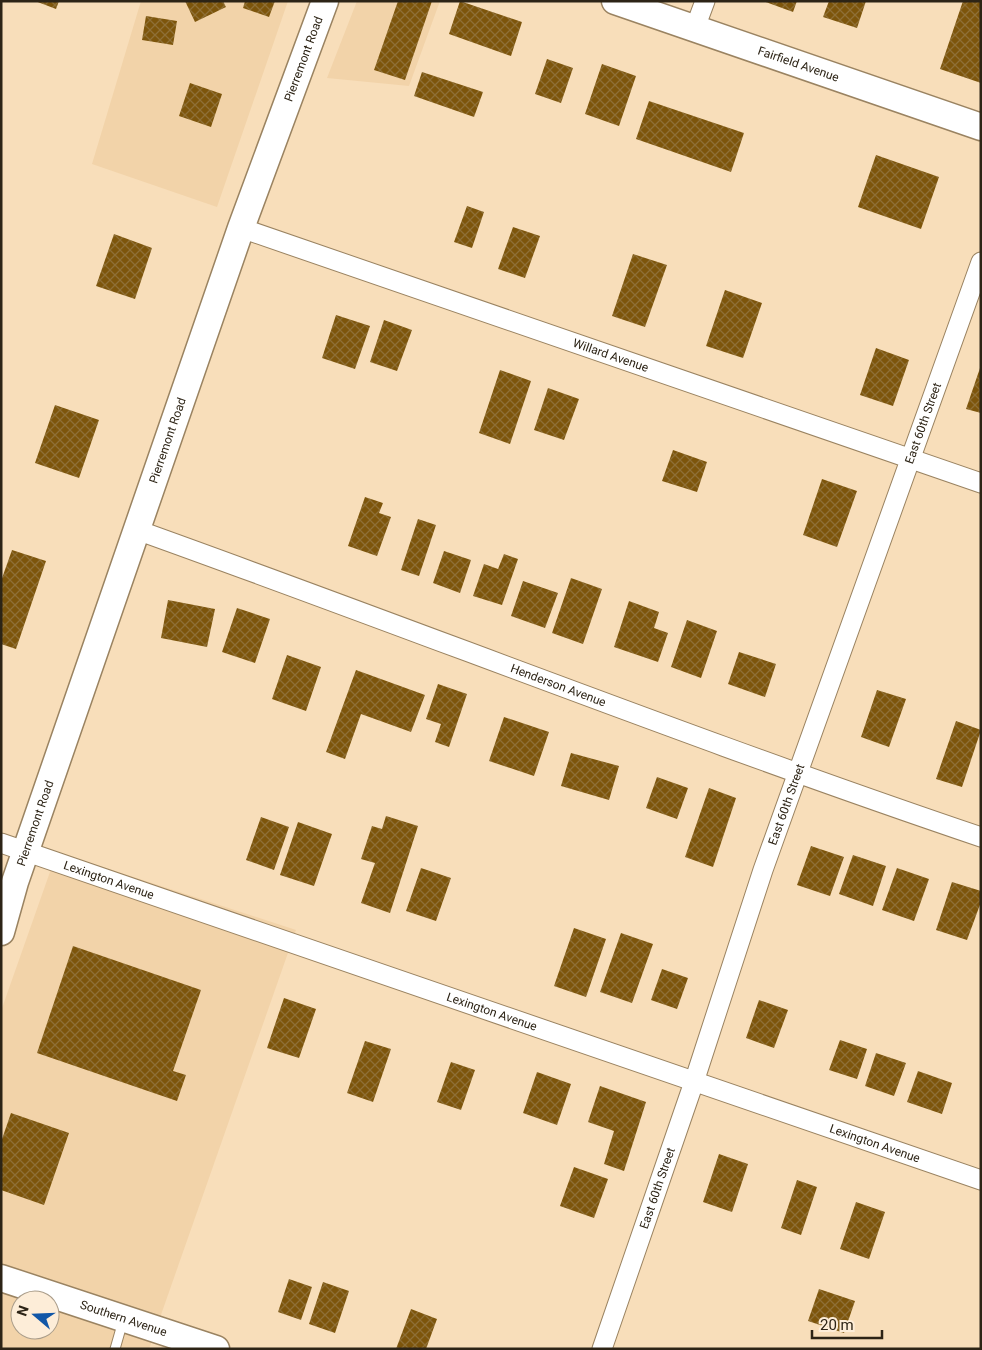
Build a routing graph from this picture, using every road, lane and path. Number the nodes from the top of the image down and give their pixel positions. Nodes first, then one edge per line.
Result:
1 (325, 1) edge
2 (615, 1) edge
3 (705, 1) edge
4 (695, 28) junction
5 (981, 128) edge
6 (241, 228) junction
7 (981, 262) edge
8 (911, 459) junction
9 (981, 483) edge
10 (137, 530) junction
11 (798, 773) junction
12 (981, 837) edge
13 (13, 847) edge
14 (15, 882) junction
15 (1, 910) edge
16 (1, 932) edge
17 (694, 1082) junction
18 (981, 1180) edge
19 (1, 1278) edge
20 (124, 1319) junction
21 (115, 1349) edge
22 (216, 1349) edge
23 (602, 1349) edge

1 - 6 main road, Pierremont Road
2 - 4 main road, Fairfield Avenue
3 - 4 street
4 - 5 main road, Fairfield Avenue
6 - 8 street, Willard Avenue
6 - 10 main road, Pierremont Road
7 - 8 street, East 60th Street
8 - 9 street, Willard Avenue
8 - 11 street, East 60th Street
10 - 11 street, Henderson Avenue
10 - 13 main road, Pierremont Road
11 - 12 street, Henderson Avenue
11 - 17 street, East 60th Street
13 - 14 main road, Pierremont Road
13 - 17 street, Lexington Avenue
14 - 15 main road, Pierremont Road
14 - 16 main road, Pierremont Road
17 - 18 street, Lexington Avenue
17 - 23 street, East 60th Street
19 - 20 main road, Southern Avenue
20 - 21 lane
20 - 22 main road, Southern Avenue

